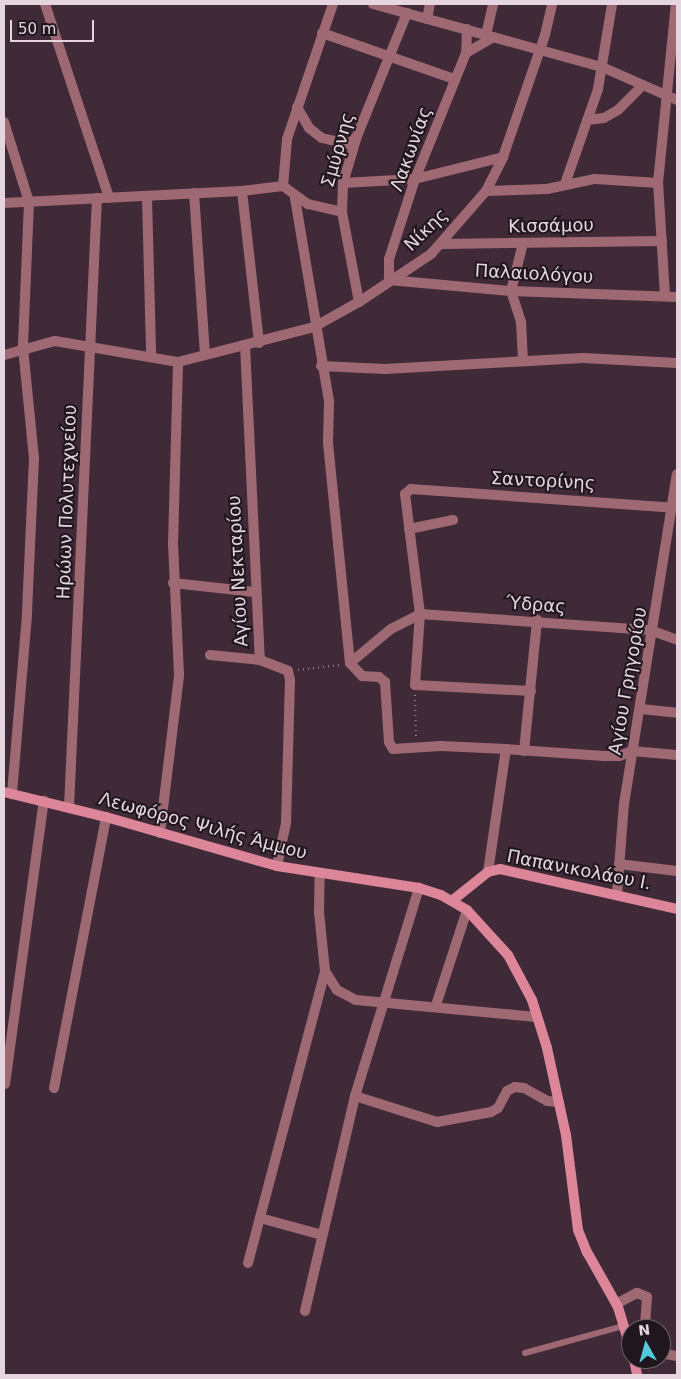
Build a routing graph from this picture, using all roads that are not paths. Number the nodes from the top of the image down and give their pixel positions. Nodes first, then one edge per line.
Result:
1 (45, 4) edge
2 (333, 4) edge
3 (373, 4) edge
4 (430, 4) edge
5 (493, 4) edge
6 (552, 4) edge
7 (612, 4) edge
8 (676, 4) edge
9 (407, 14) junction
10 (427, 19) junction
11 (467, 30) junction
12 (322, 33) junction
13 (490, 36) junction
14 (539, 49) junction
15 (466, 53) junction
16 (386, 58) junction
17 (602, 68) junction
18 (454, 79) junction
19 (643, 86) junction
20 (666, 95) junction
21 (677, 100) edge
22 (297, 107) junction
23 (587, 120) junction
24 (4, 122) edge
25 (357, 136) junction
26 (503, 156) junction
27 (416, 179) junction
28 (343, 183) junction
29 (658, 183) junction
30 (565, 184) junction
31 (283, 186) junction
32 (242, 191) junction
33 (486, 191) junction
34 (194, 193) junction
35 (147, 197) junction
36 (97, 198) junction
37 (109, 198) junction
38 (296, 198) junction
39 (29, 202) junction
40 (4, 203) edge
41 (342, 212) junction
42 (662, 242) junction
43 (523, 243) junction
44 (441, 244) junction
45 (389, 280) junction
46 (511, 290) junction
47 (665, 296) junction
48 (677, 297) edge
49 (359, 302) junction
50 (314, 327) junction
51 (259, 343) junction
52 (245, 346) junction
53 (23, 348) junction
54 (89, 348) junction
55 (205, 353) junction
56 (4, 355) edge
57 (151, 355) junction
58 (523, 361) junction
59 (178, 362) junction
60 (677, 363) edge
61 (322, 366) junction
62 (677, 474) edge
63 (675, 507) edge
64 (453, 520) dead end
65 (409, 529) junction
66 (673, 537) edge
67 (174, 583) junction
68 (255, 592) junction
69 (420, 614) junction
70 (537, 620) junction
71 (650, 630) junction
72 (677, 640) edge
73 (210, 655) dead end
74 (260, 660) junction
75 (350, 663) junction
76 (531, 691) junction
77 (641, 709) junction
78 (677, 713) edge
79 (506, 749) junction
80 (524, 751) junction
81 (632, 751) junction
82 (677, 755) edge
83 (8, 793) edge
84 (44, 801) junction
85 (69, 807) junction
86 (106, 817) junction
87 (160, 832) junction
88 (620, 864) junction
89 (278, 866) junction
90 (677, 871) edge
91 (488, 872) junction
92 (320, 873) junction
93 (419, 888) junction
94 (617, 894) junction
95 (453, 900) junction
96 (677, 909) edge
97 (467, 910) junction
98 (325, 971) junction
99 (384, 1000) junction
100 (436, 1005) junction
101 (536, 1017) junction
102 (5, 1084) edge
103 (54, 1088) dead end
104 (355, 1096) junction
105 (559, 1102) junction
106 (260, 1218) junction
107 (322, 1235) junction
108 (248, 1262) dead end
109 (616, 1304) junction
110 (305, 1311) dead end
111 (621, 1319) edge
112 (646, 1319) edge
113 (621, 1327) edge
114 (525, 1353) dead end

1 - 37 street
2 - 12 street
3 - 9 street
4 - 10 street
5 - 13 street
6 - 14 street, Νίκης
7 - 17 street
8 - 20 street
9 - 10 street
9 - 16 street, Σμύρνης
10 - 11 street
11 - 13 street
11 - 15 street, Λακωνίας
12 - 16 street
12 - 22 street
13 - 14 street
13 - 15 street
14 - 17 street
14 - 26 street, Νίκης
15 - 18 street, Λακωνίας
16 - 18 street
16 - 25 street, Σμύρνης
17 - 19 street
17 - 23 street
18 - 27 street, Λακωνίας
19 - 20 street
19 - 23 street
20 - 21 street
20 - 29 street
22 - 25 street
22 - 31 street
23 - 30 street
24 - 39 street
25 - 28 street, Σμύρνης
26 - 27 street
26 - 33 street, Νίκης
27 - 28 street
27 - 45 street, Λακωνίας
28 - 41 street, Σμύρνης
29 - 30 street
29 - 42 street
30 - 33 street
31 - 32 street
31 - 38 street
32 - 34 street
32 - 51 street
33 - 44 street, Νίκης
34 - 35 street
34 - 55 street
35 - 37 street
35 - 57 street
36 - 37 street
36 - 39 street
36 - 54 street, Ηρώων Πολυτεχνείου
38 - 41 street
38 - 50 street
39 - 40 street
39 - 53 street
41 - 49 street, Σμύρνης
42 - 43 street, Κισσάμου
42 - 47 street
43 - 44 street, Κισσάμου
43 - 46 street
44 - 45 street, Νίκης
45 - 46 street, Παλαιολόγου
45 - 49 street, Νίκης
46 - 47 street, Παλαιολόγου
46 - 58 street
47 - 48 street, Παλαιολόγου
49 - 50 street, Νίκης
50 - 51 street, Νίκης
50 - 61 street
51 - 52 street, Νίκης
52 - 55 street, Νίκης
52 - 68 street, Αγίου Νεκταρίου
53 - 54 street
53 - 56 street
53 - 83 street
54 - 57 street
54 - 85 street, Ηρώων Πολυτεχνείου
55 - 59 street, Νίκης
57 - 59 street
58 - 60 street
58 - 61 street
59 - 67 street
61 - 75 street
62 - 63 street, Αγίου Γρηγορίου
63 - 65 street, Σαντορίνης
63 - 66 street, Αγίου Γρηγορίου
64 - 65 street
65 - 69 street
66 - 71 street, Αγίου Γρηγορίου
67 - 68 street
67 - 87 street
68 - 74 street, Αγίου Νεκταρίου
69 - 70 street, Ύδρας
69 - 75 street
69 - 76 street
70 - 71 street, Ύδρας
70 - 76 street
71 - 72 street, Ύδρας
71 - 77 street, Αγίου Γρηγορίου
73 - 74 street
74 - 89 street, Αγίου Νεκταρίου
75 - 79 street
76 - 80 street
77 - 78 street
77 - 81 street, Αγίου Γρηγορίου
79 - 80 street
79 - 91 street
80 - 81 street
81 - 82 street
81 - 88 street, Αγίου Γρηγορίου
83 - 84 street, Λεωφόρος Ψιλής Άμμου
84 - 85 street, Λεωφόρος Ψιλής Άμμου
84 - 102 street
85 - 86 street, Λεωφόρος Ψιλής Άμμου
86 - 87 street, Λεωφόρος Ψιλής Άμμου
86 - 103 street
87 - 89 street, Λεωφόρος Ψιλής Άμμου
88 - 90 street
88 - 94 street, Αγίου Γρηγορίου
89 - 92 street, Λεωφόρος Ψιλής Άμμου
91 - 94 street, Παπανικολάου Ι.
91 - 95 street, Παπανικολάου Ι.
92 - 93 street, Λεωφόρος Ψιλής Άμμου
92 - 98 street
93 - 95 street, Λεωφόρος Ψιλής Άμμου
93 - 99 street
94 - 96 street, Παπανικολάου Ι.
95 - 97 street, Λεωφόρος Ψιλής Άμμου
97 - 100 street
97 - 101 street, Λεωφόρος Ψιλής Άμμου
98 - 99 street
98 - 106 street
99 - 100 street
99 - 104 street
100 - 101 street
101 - 105 street, Λεωφόρος Ψιλής Άμμου
104 - 105 street
104 - 107 street
105 - 109 street, Λεωφόρος Ψιλής Άμμου
106 - 107 street
106 - 108 street
107 - 110 street
109 - 111 street, Λεωφόρος Ψιλής Άμμου
109 - 112 street
113 - 114 lane

